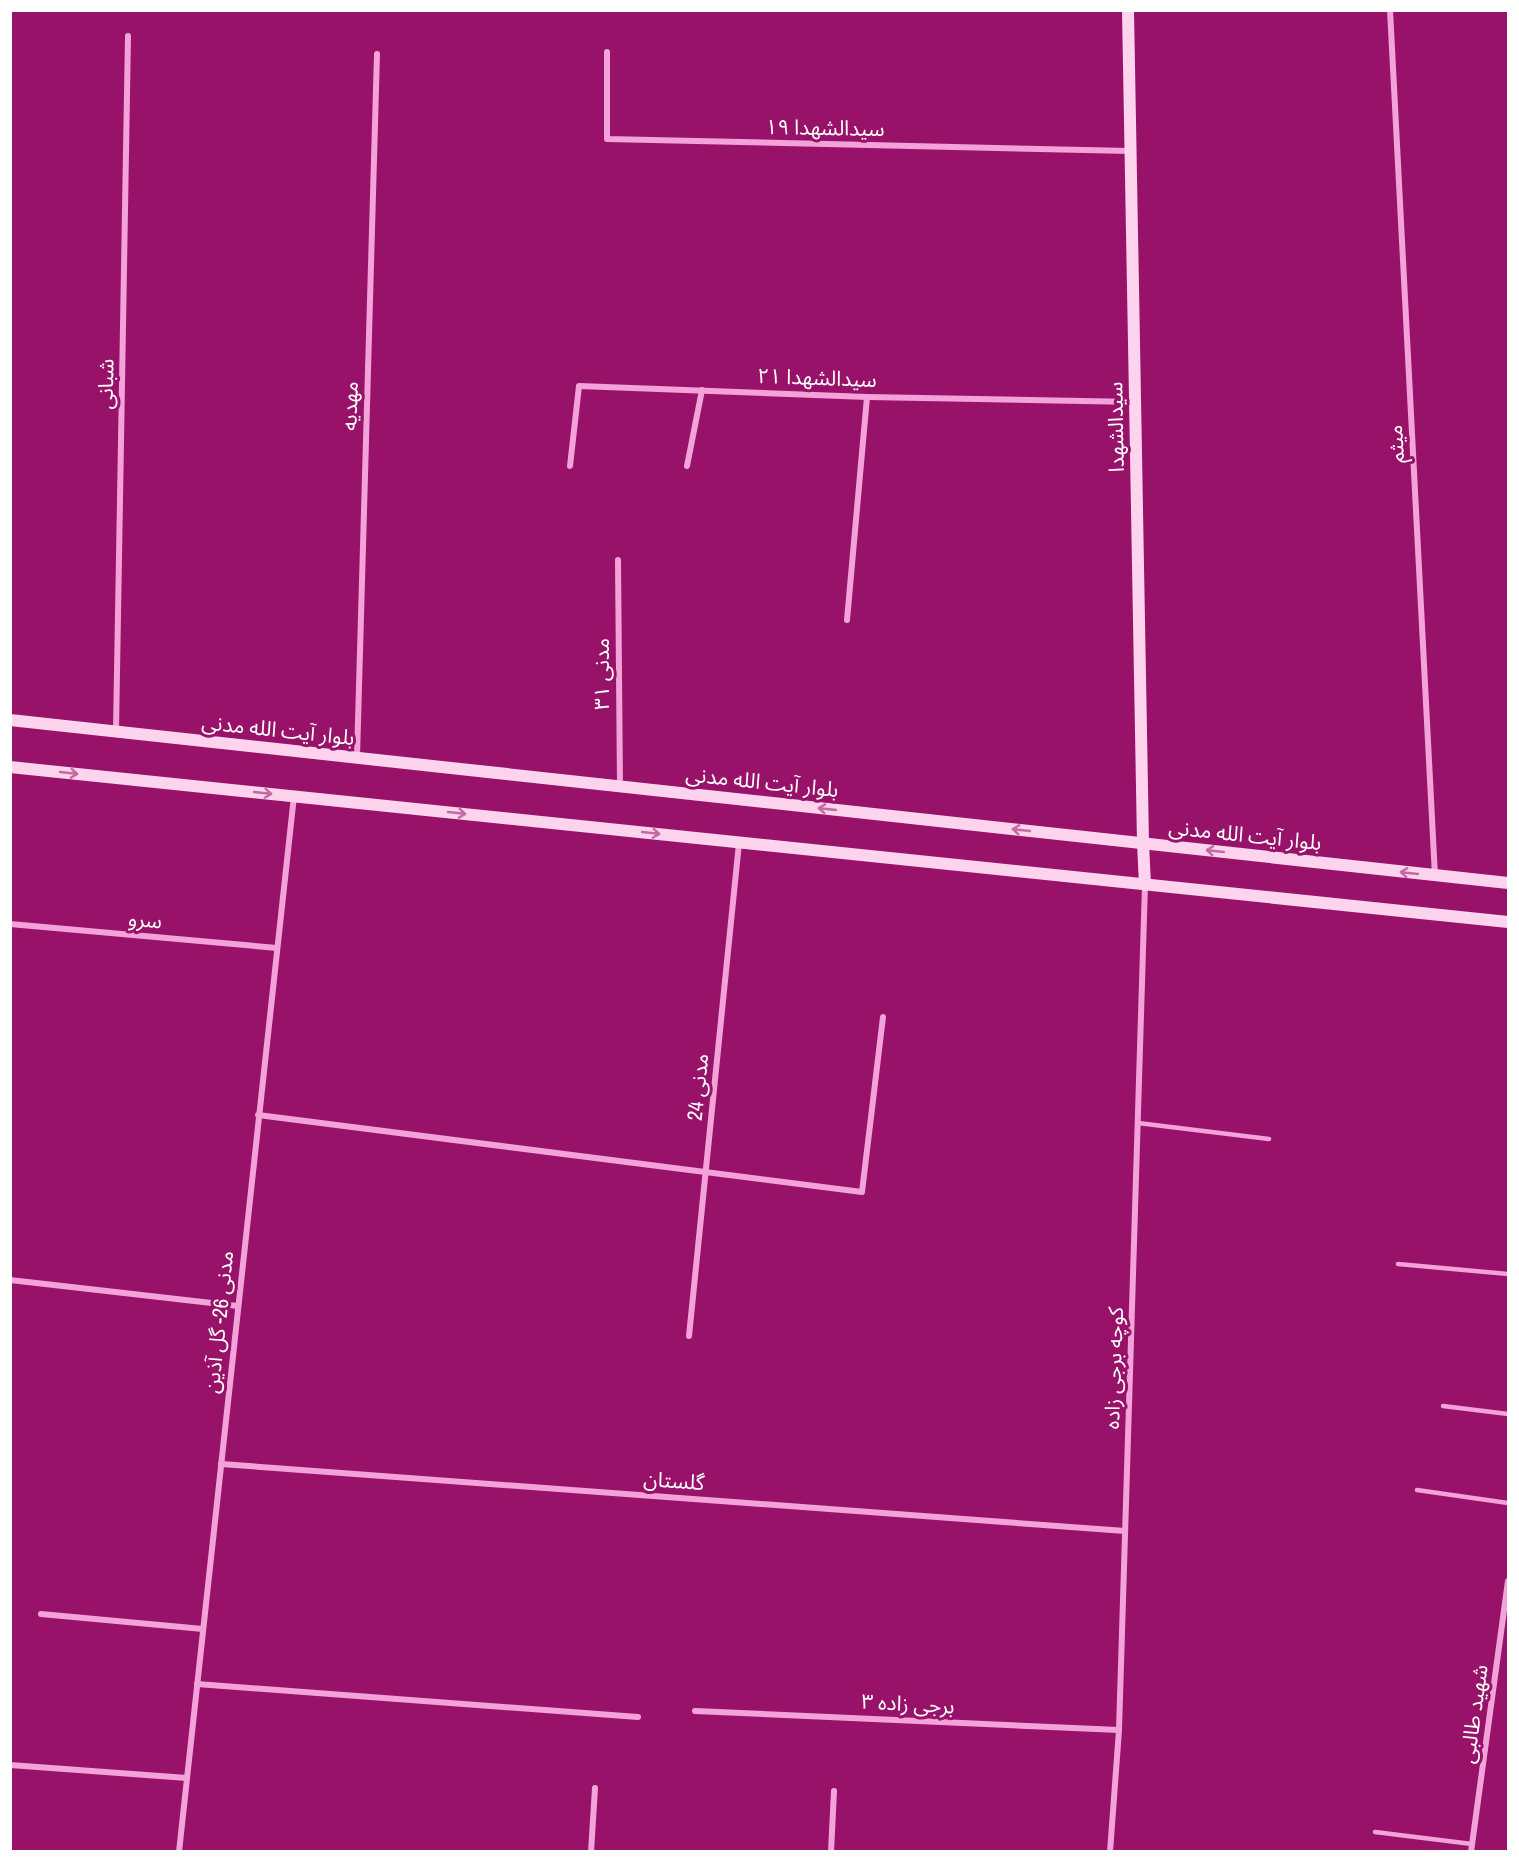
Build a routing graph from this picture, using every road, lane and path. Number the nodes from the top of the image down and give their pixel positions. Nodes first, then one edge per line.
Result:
1 (1128, 10) edge
2 (1390, 10) edge
3 (128, 36) dead end
4 (607, 52) dead end
5 (377, 54) dead end
6 (1130, 151) junction
7 (702, 390) junction
8 (867, 396) junction
9 (1136, 402) junction
10 (570, 466) dead end
11 (687, 466) dead end
12 (618, 560) dead end
13 (847, 620) dead end
14 (10, 720) edge
15 (116, 732) junction
16 (357, 758) junction
17 (10, 767) edge
18 (620, 787) junction
19 (294, 796) junction
20 (739, 842) junction
21 (1143, 843) junction
22 (1435, 876) junction
23 (1509, 883) edge
24 (1145, 885) junction
25 (1509, 922) edge
26 (10, 924) edge
27 (277, 948) junction
28 (883, 1017) dead end
29 (258, 1115) junction
30 (1138, 1123) junction
31 (1269, 1139) dead end
32 (706, 1172) junction
33 (1398, 1264) dead end
34 (1509, 1274) edge
35 (10, 1280) edge
36 (238, 1306) junction
37 (689, 1336) dead end
38 (1443, 1406) dead end
39 (1509, 1414) edge
40 (221, 1464) junction
41 (1417, 1490) dead end
42 (1509, 1503) edge
43 (1125, 1531) junction
44 (1509, 1581) edge
45 (41, 1614) dead end
46 (203, 1629) junction
47 (197, 1684) junction
48 (695, 1711) dead end
49 (638, 1717) dead end
50 (1119, 1730) junction
51 (10, 1765) edge
52 (187, 1778) junction
53 (596, 1788) dead end
54 (834, 1791) dead end
55 (1375, 1832) dead end
56 (1472, 1844) junction
57 (179, 1851) edge
58 (591, 1851) edge
59 (831, 1851) edge
60 (1110, 1851) edge
61 (1471, 1851) edge

1 - 6 main road, سیدالشهدا
2 - 22 street, میثم
3 - 15 street, شبانی
4 - 6 street, سیدالشهدا ۱۹
5 - 16 street, مهدیه
6 - 9 main road, سیدالشهدا
7 - 8 street, سیدالشهدا ۲۱
7 - 10 street, سیدالشهدا ۲۱
7 - 11 street
8 - 9 street, سیدالشهدا ۲۱
8 - 13 street
9 - 21 main road, سیدالشهدا
12 - 18 street, مدنی ۳۱
14 - 15 main road, بلوار آیت الله مدنی
15 - 16 main road, بلوار آیت الله مدنی
16 - 18 main road, بلوار آیت الله مدنی
17 -> 19 main road
21 -> 18 main road, بلوار آیت الله مدنی
19 -> 20 main road
19 - 27 street, مدنی 26- گل آذین
20 - 24 main road
20 - 32 street, مدنی 24
22 -> 21 main road, بلوار آیت الله مدنی
21 - 24 main road, سیدالشهدا
22 - 23 main road, بلوار آیت الله مدنی
24 - 25 main road
24 - 30 street, کوچه برجى زاده
26 - 27 street, سرو
27 - 29 street, مدنی 26- گل آذین
28 - 32 street
29 - 32 street
29 - 36 street, مدنی 26- گل آذین
30 - 31 lane
30 - 43 street, کوچه برجى زاده
32 - 37 street, مدنی 24
33 - 34 lane
35 - 36 street
36 - 40 street, مدنی 26- گل آذین
38 - 39 lane
40 - 43 street, گلستان
40 - 46 street, مدنی 26- گل آذین
41 - 42 lane
43 - 50 street, کوچه برجى زاده
44 - 56 street, شهید طالبی
45 - 46 street
46 - 47 street, مدنی 26- گل آذین
47 - 49 street
47 - 52 street, مدنی 26- گل آذین
48 - 50 street, برجی زاده ۳
50 - 60 street, کوچه برجى زاده
51 - 52 street
52 - 57 street, مدنی 26- گل آذین
53 - 58 street
54 - 59 street
55 - 56 lane
56 - 61 street, شهید طالبی

